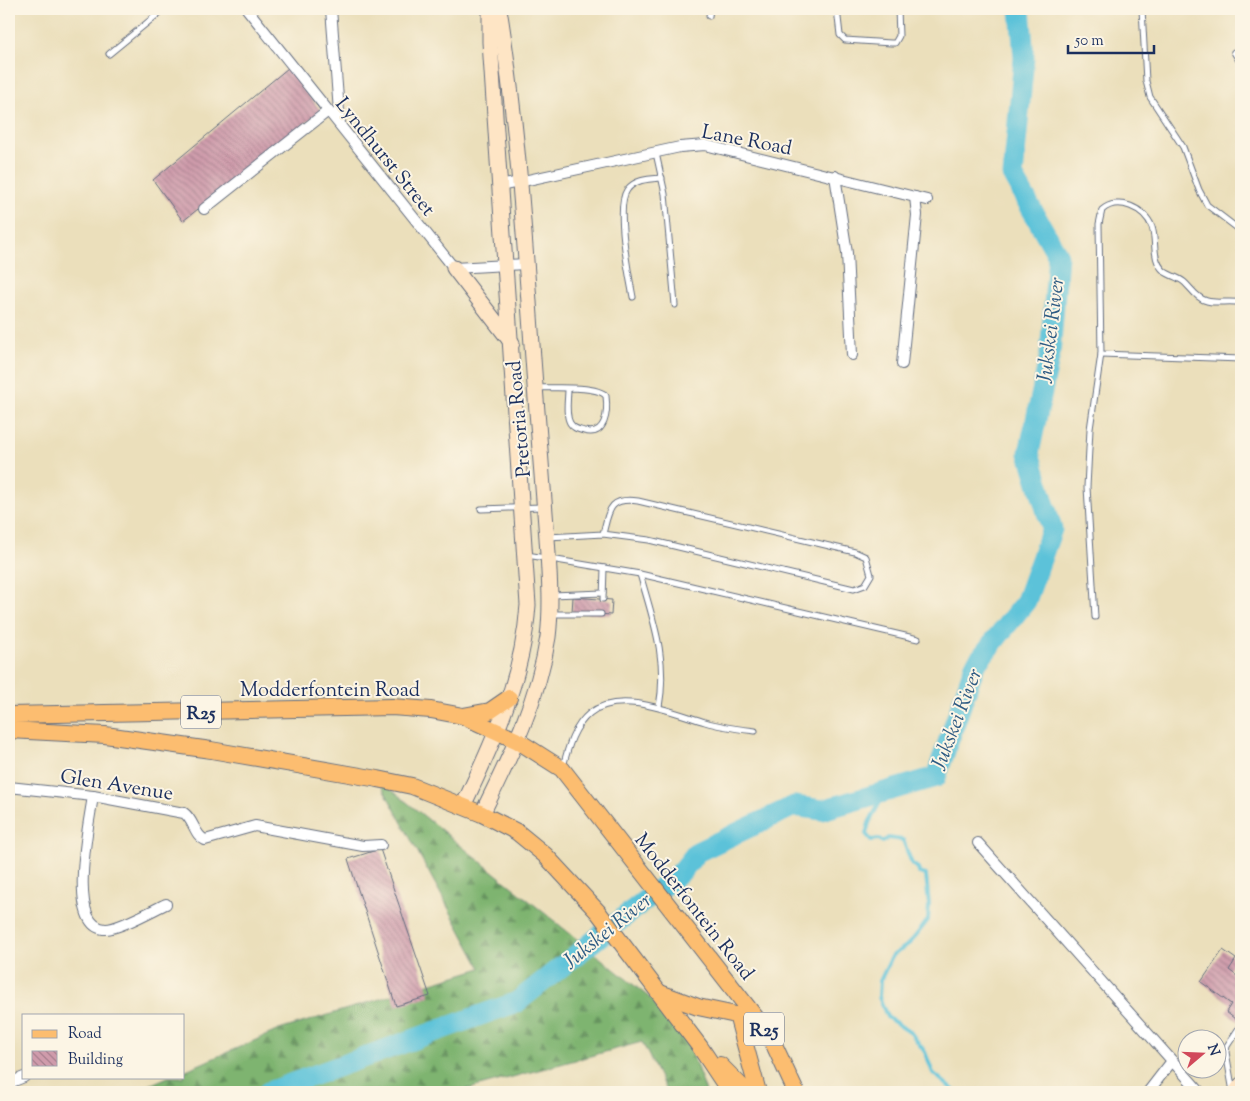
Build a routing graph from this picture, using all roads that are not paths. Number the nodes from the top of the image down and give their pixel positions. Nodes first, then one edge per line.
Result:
1 (164, 9) edge
2 (247, 9) edge
3 (331, 9) edge
4 (490, 9) edge
5 (499, 9) edge
6 (710, 9) edge
7 (837, 9) edge
8 (898, 9) edge
9 (1142, 9) edge
10 (709, 16) dead end
11 (1234, 52) dead end
12 (109, 54) dead end
13 (1241, 64) edge
14 (328, 111) junction
15 (340, 124) junction
16 (656, 152) junction
17 (835, 176) junction
18 (662, 178) junction
19 (519, 182) junction
20 (500, 186) junction
21 (915, 197) junction
22 (927, 200) dead end
23 (204, 209) dead end
24 (1241, 231) edge
25 (526, 264) junction
26 (505, 266) junction
27 (454, 268) junction
28 (633, 297) dead end
29 (1241, 302) edge
30 (676, 305) dead end
31 (512, 343) junction
32 (1101, 354) junction
33 (852, 355) dead end
34 (1241, 359) edge
35 (902, 364) dead end
36 (536, 388) junction
37 (568, 388) junction
38 (515, 390) junction
39 (523, 507) junction
40 (545, 508) junction
41 (482, 509) dead end
42 (603, 534) junction
43 (546, 537) junction
44 (526, 555) junction
45 (548, 558) junction
46 (604, 568) junction
47 (640, 574) junction
48 (603, 593) junction
49 (549, 595) junction
50 (603, 600) dead end
51 (550, 614) junction
52 (601, 614) dead end
53 (1095, 617) dead end
54 (918, 639) dead end
55 (509, 698) junction
56 (659, 707) junction
57 (9, 715) edge
58 (463, 716) junction
59 (9, 730) edge
60 (755, 730) dead end
61 (498, 732) junction
62 (518, 741) junction
63 (562, 769) junction
64 (9, 788) edge
65 (93, 796) junction
66 (462, 806) junction
67 (482, 814) junction
68 (978, 843) dead end
69 (381, 845) dead end
70 (166, 904) dead end
71 (660, 993) junction
72 (737, 1015) junction
73 (755, 1019) junction
74 (1241, 1025) edge
75 (700, 1047) junction
76 (1172, 1061) junction
77 (22, 1078) edge
78 (9, 1082) edge
79 (1241, 1085) edge
80 (730, 1092) edge
81 (746, 1092) edge
82 (758, 1092) edge
83 (796, 1092) edge
84 (1148, 1092) edge
85 (1200, 1092) edge
86 (1235, 1092) edge

1 - 12 lane
2 - 14 street, Lyndhurst Street
3 - 15 street
4 - 20 main road, Pretoria Road
5 - 19 main road, Pretoria Road
6 - 10 lane
7 - 8 lane
9 - 24 lane
11 - 13 lane
14 - 15 street, Lyndhurst Street
14 - 23 street
15 - 27 street, Lyndhurst Street
16 - 17 street, Lane Road
16 - 18 lane
16 - 19 street, Lane Road
17 - 21 street, Lane Road
17 - 33 street
18 - 28 lane
18 - 30 lane
19 - 20 street, Lane Road
19 - 25 main road, Pretoria Road
20 - 26 main road, Pretoria Road
21 - 22 street, Lane Road
21 - 35 street
25 - 26 street
25 - 36 main road, Pretoria Road
26 - 27 street
26 - 31 main road, Pretoria Road
27 - 31 main road
29 - 32 lane
31 - 38 main road, Pretoria Road
32 - 34 lane
32 - 53 lane
36 - 37 lane
36 - 38 main road
36 - 40 main road, Pretoria Road
37 - 37 lane
38 - 39 main road, Pretoria Road
39 - 40 lane
39 - 41 lane
39 - 44 main road, Pretoria Road
40 - 43 main road, Pretoria Road
42 - 42 lane
42 - 43 lane
43 - 45 main road, Pretoria Road
44 - 45 lane
44 - 55 main road, Pretoria Road
45 - 46 lane
45 - 49 main road, Pretoria Road
46 - 47 lane
46 - 48 lane
47 - 54 lane
47 - 56 lane
48 - 49 lane
48 - 50 lane
49 - 51 main road, Pretoria Road
51 - 52 lane
51 - 62 main road, Pretoria Road
55 - 58 main road
55 - 61 main road, Pretoria Road
56 - 60 lane
56 - 63 lane
57 - 58 main road, Modderfontein Road / R25
58 - 61 main road, Modderfontein Road / R25
59 - 66 main road, R25
61 - 62 main road, Modderfontein Road / R25
61 - 66 main road, Pretoria Road
62 - 63 main road, Modderfontein Road / R25
62 - 67 main road, Pretoria Road
63 - 73 main road, Modderfontein Road / R25
64 - 65 street, Glen Avenue
65 - 69 street, Glen Avenue
65 - 70 street
66 - 67 main road, R25
67 - 71 main road, R25
68 - 76 street
71 - 72 main road, R25
71 - 75 main road, R25
72 - 73 main road, R25
72 - 82 main road
73 - 83 main road, Modderfontein Road / R25
74 - 86 lane
75 - 80 main road, R25
75 - 81 main road
76 - 84 street
76 - 85 street
77 - 78 street
79 - 86 main road

